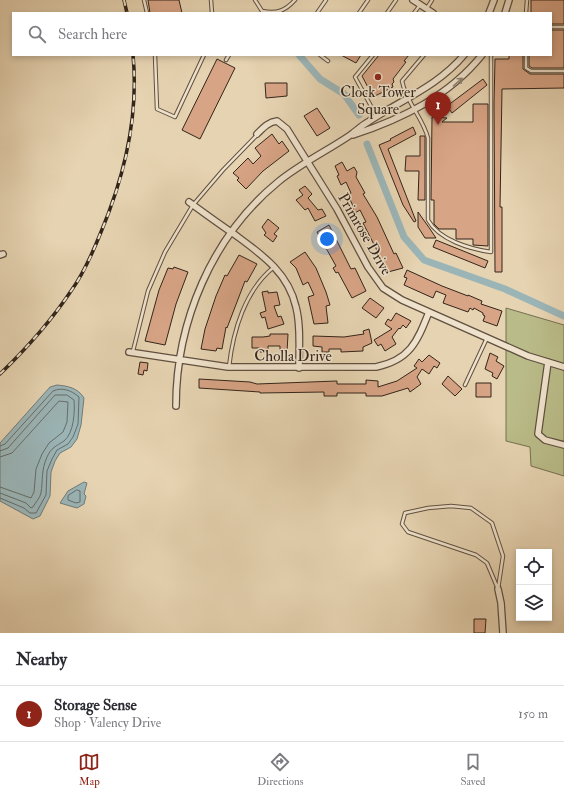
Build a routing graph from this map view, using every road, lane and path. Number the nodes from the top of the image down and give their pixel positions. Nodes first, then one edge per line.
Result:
1 (144, 0) edge
2 (211, 0) edge
3 (255, 0) edge
4 (296, 0) edge
5 (326, 0) edge
6 (368, 0) edge
7 (396, 0) edge
8 (413, 0) edge
9 (432, 0) edge
10 (494, 0) edge
11 (509, 0) edge
12 (527, 0) edge
13 (420, 5) junction
14 (427, 9) junction
15 (147, 12) edge
16 (212, 12) edge
17 (266, 12) edge
18 (275, 12) edge
19 (318, 12) edge
20 (360, 12) edge
21 (387, 12) edge
22 (415, 12) edge
23 (432, 12) edge
24 (489, 12) edge
25 (505, 12) edge
26 (526, 12) edge
27 (552, 27) edge
28 (564, 27) edge
29 (155, 56) edge
30 (204, 56) edge
31 (228, 56) edge
32 (321, 56) edge
33 (372, 56) edge
34 (423, 56) edge
35 (463, 56) edge
36 (481, 56) edge
37 (491, 56) edge
38 (526, 56) edge
39 (226, 60) dead end
40 (328, 61) dead end
41 (564, 71) edge
42 (408, 98) junction
43 (414, 110) junction
44 (377, 117) junction
45 (257, 134) joint
46 (348, 137) junction
47 (307, 161) junction
48 (191, 203) junction
49 (232, 233) junction
50 (275, 267) junction
51 (429, 312) junction
52 (487, 337) junction
53 (131, 352) joint
54 (180, 360) junction
55 (548, 362) junction
56 (228, 367) junction
57 (564, 367) edge
58 (299, 368) junction
59 (465, 385) dead end
60 (176, 406) dead end
61 (564, 445) edge
62 (498, 589) junction
63 (503, 633) edge

1 - 15 lane
2 - 16 lane
3 - 17 lane
4 - 18 lane
5 - 19 lane
6 - 20 lane
7 - 21 lane
8 - 13 street
9 - 14 lane
10 - 24 street
11 - 25 street
12 - 26 lane
13 - 14 street
13 - 22 lane
14 - 23 street
27 - 28 lane
29 - 30 lane
31 - 39 lane
32 - 40 lane
33 - 44 lane
34 - 42 lane
35 - 42 street
43 -> 36 street
37 - 43 lane
38 - 41 lane
42 - 43 lane
42 - 44 street
43 - 46 street
44 - 46 street
45 - 47 street, Primrose Drive
45 - 48 lane
46 - 47 street
47 - 49 street
47 - 51 street, Primrose Drive
48 - 49 street
48 - 53 lane
49 - 50 street
49 - 54 street
50 - 56 lane
50 - 58 street
51 - 52 street, Primrose Drive
51 - 58 street, Cholla Drive
52 - 55 street, Primrose Drive
52 - 59 lane
53 - 54 street, Cholla Drive
54 - 56 street, Cholla Drive
54 - 60 street
55 - 57 street, Primrose Drive
55 - 61 street
56 - 58 street, Cholla Drive
62 - 62 lane
62 - 63 street

